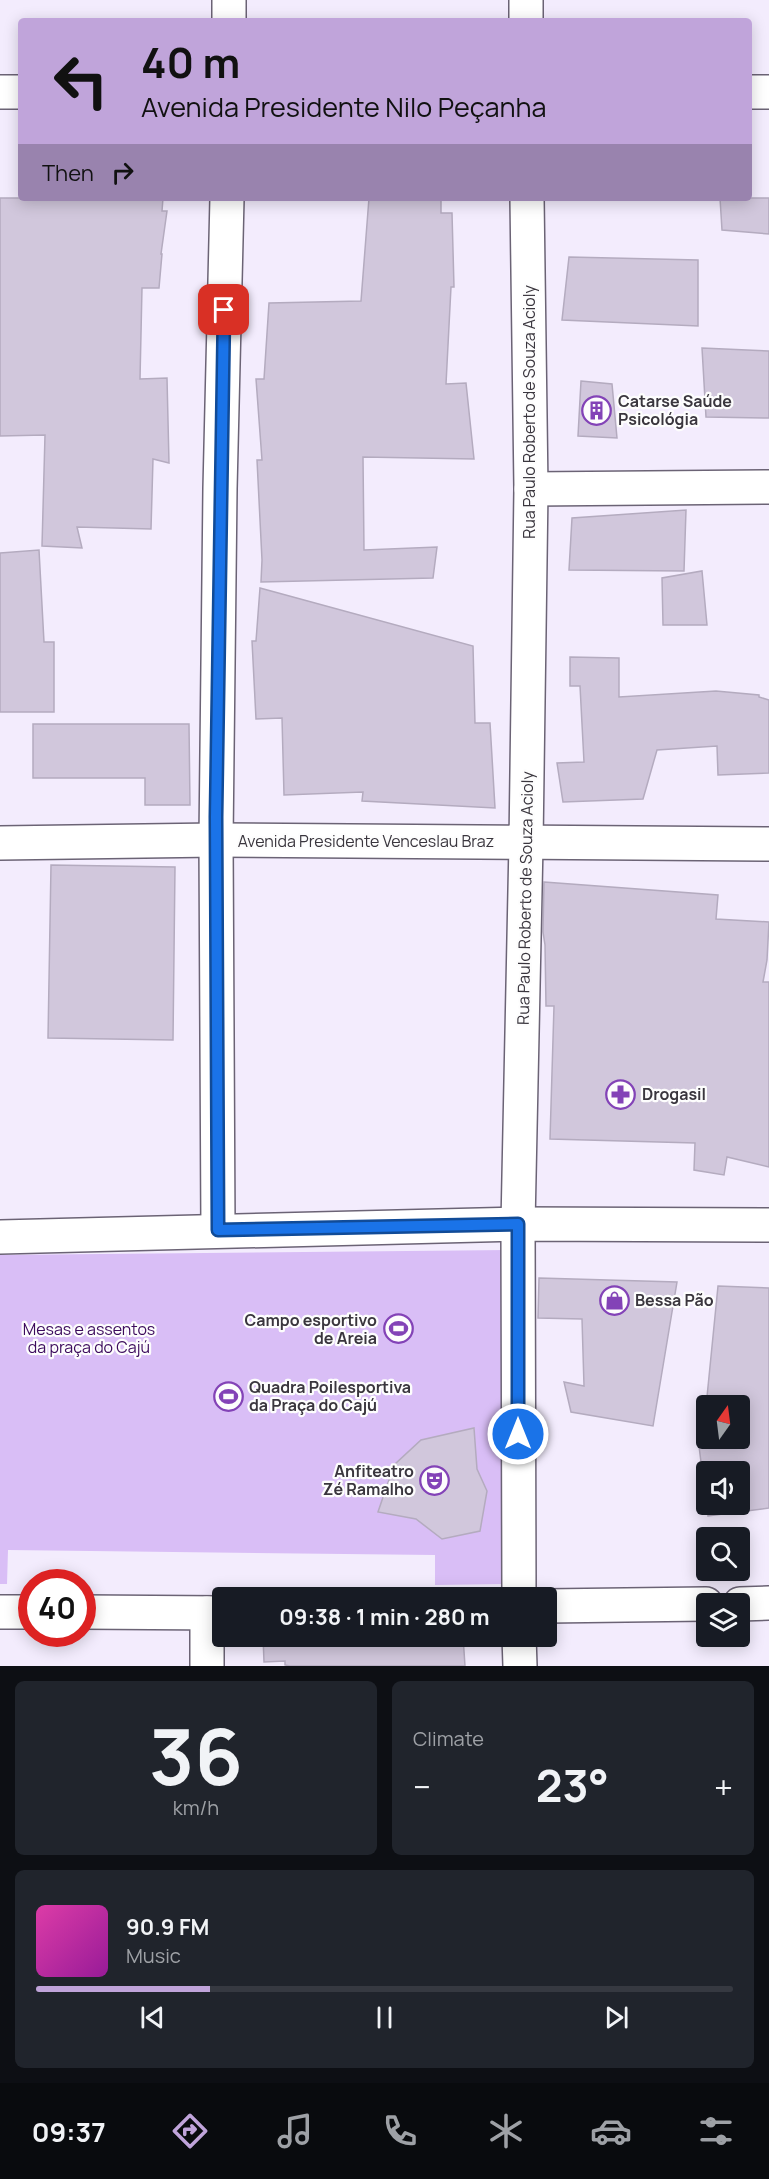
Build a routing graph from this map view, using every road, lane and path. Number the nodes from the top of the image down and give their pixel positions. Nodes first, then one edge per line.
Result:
1 (229, 0) edge
2 (526, 0) edge
3 (229, 18) edge
4 (526, 18) edge
5 (0, 92) edge
6 (18, 92) edge
7 (752, 92) edge
8 (769, 92) edge
9 (227, 201) edge
10 (527, 201) edge
11 (769, 487) edge
12 (531, 489) junction
13 (216, 840) junction
14 (0, 843) edge
15 (526, 843) junction
16 (769, 844) edge
17 (518, 1224) junction
18 (769, 1225) edge
19 (218, 1230) junction
20 (0, 1237) edge
21 (519, 1587) edge
22 (769, 1603) edge
23 (696, 1604) edge
24 (750, 1604) edge
25 (557, 1606) edge
26 (0, 1612) edge
27 (18, 1612) edge
28 (96, 1612) edge
29 (212, 1613) edge
30 (212, 1628) edge
31 (519, 1647) edge
32 (207, 1666) edge
33 (520, 1666) edge

1 - 3 street
2 - 4 street
5 - 6 street
7 - 8 street
9 - 13 street
10 - 12 street, Rua Paulo Roberto de Souza Acioly
11 - 12 street
12 - 15 street, Rua Paulo Roberto de Souza Acioly
13 - 14 street, Avenida Presidente Venceslau Braz
13 - 15 street, Avenida Presidente Venceslau Braz
13 - 19 street
15 - 16 street, Avenida Presidente Venceslau Braz
15 - 17 street, Rua Paulo Roberto de Souza Acioly
17 - 18 street
17 - 19 street
17 - 21 street, Rua Paulo Roberto de Souza Acioly
19 - 20 street
22 - 24 street
23 - 25 street
26 - 27 street
28 - 29 street
30 - 32 street
31 - 33 street

